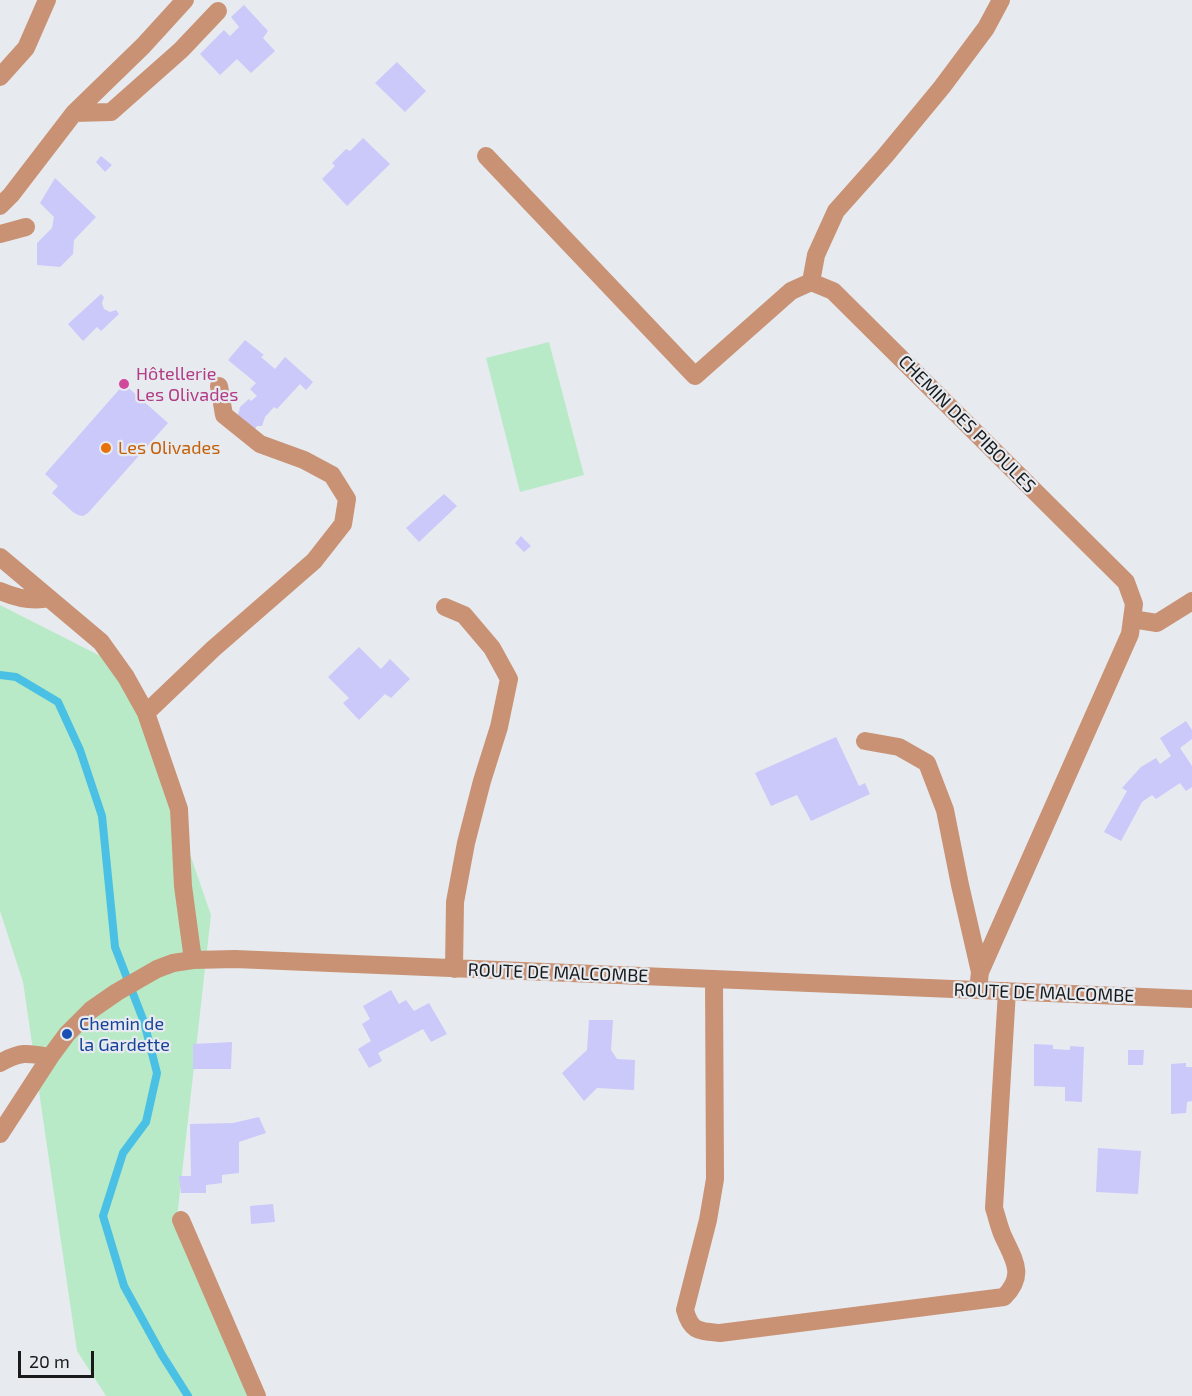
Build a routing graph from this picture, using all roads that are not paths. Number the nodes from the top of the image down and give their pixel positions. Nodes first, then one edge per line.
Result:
1 (47, 0) edge
2 (185, 0) edge
3 (1001, 0) edge
4 (218, 11) dead end
5 (0, 77) edge
6 (74, 113) junction
7 (486, 156) dead end
8 (0, 206) edge
9 (26, 227) dead end
10 (0, 234) edge
11 (811, 282) junction
12 (219, 386) dead end
13 (0, 557) edge
14 (0, 591) edge
15 (49, 598) junction
16 (1192, 601) edge
17 (445, 607) dead end
18 (1132, 619) junction
19 (146, 713) junction
20 (865, 741) dead end
21 (193, 960) junction
22 (454, 969) junction
23 (714, 979) junction
24 (979, 981) junction
25 (1007, 991) junction
26 (1192, 999) edge
27 (50, 1057) junction
28 (0, 1063) edge
29 (0, 1134) edge
30 (181, 1220) dead end
31 (257, 1396) edge

1 - 5 street
2 - 6 street
3 - 11 street
4 - 6 street
6 - 8 street
7 - 11 street
9 - 10 street
11 - 18 street, CHEMIN DES PIBOULES
12 - 19 street
13 - 15 street
14 - 15 street
15 - 19 street
16 - 18 street
17 - 22 street
18 - 24 street, CHEMIN DES PIBOULES
19 - 21 street
20 - 24 street
21 - 22 street, ROUTE DE MALCOMBE
21 - 27 street, ROUTE DE MALCOMBE
22 - 23 street, ROUTE DE MALCOMBE
23 - 24 street, ROUTE DE MALCOMBE
23 - 25 street
24 - 25 street, ROUTE DE MALCOMBE
25 - 26 street, ROUTE DE MALCOMBE
27 - 28 street
27 - 29 street, ROUTE DE MALCOMBE
30 - 31 street

